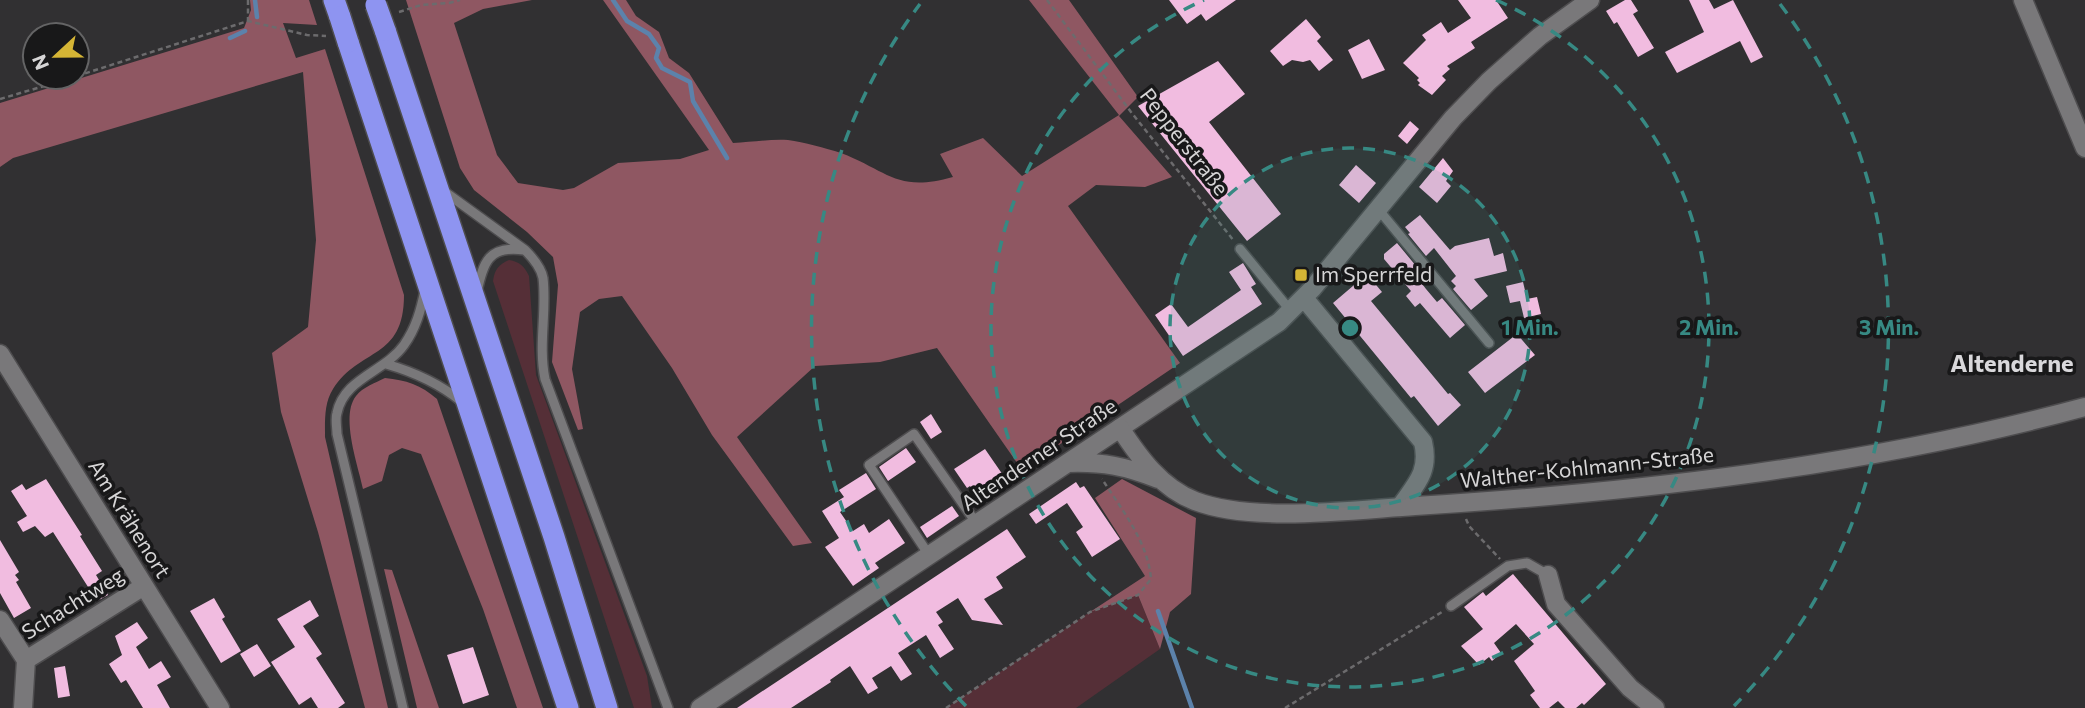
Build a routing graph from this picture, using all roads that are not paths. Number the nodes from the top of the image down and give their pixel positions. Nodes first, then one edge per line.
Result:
1 (1590, 0) edge
2 (2023, 0) edge
3 (376, 3) edge
4 (337, 9) edge
5 (2085, 148) edge
6 (437, 187) junction
7 (1378, 208) junction
8 (1240, 249) road end
9 (525, 250) junction
10 (426, 283) junction
11 (1297, 304) junction
12 (475, 305) junction
13 (1489, 343) dead end
14 (0, 354) edge
15 (386, 364) junction
16 (468, 407) junction
17 (2085, 407) edge
18 (1119, 428) junction
19 (1069, 463) junction
20 (1160, 480) junction
21 (1400, 507) junction
22 (977, 524) junction
23 (929, 555) junction
24 (1548, 575) joint
25 (144, 586) junction
26 (1451, 607) road end
27 (0, 620) edge
28 (26, 660) junction
29 (23, 708) edge
30 (220, 708) edge
31 (403, 708) edge
32 (568, 708) edge
33 (607, 708) edge
34 (668, 708) edge
35 (700, 708) edge
36 (1655, 708) edge

1 - 7 street, Altenderner Straße
2 - 5 street
3 - 6 highway, bridge
4 - 10 highway, bridge
6 - 9 lane
6 - 12 highway
7 - 11 street, Altenderner Straße
7 - 13 lane
8 - 11 lane
9 - 12 lane
9 - 34 lane
10 - 15 lane
10 - 16 highway
11 - 18 street, Altenderner Straße
11 - 21 street
12 - 33 highway
14 - 25 street, Am Krähenort
15 - 16 lane
15 - 31 lane
16 - 32 highway
17 - 21 street, Walther-Kohlmann-Straße
18 - 19 street, Altenderner Straße
18 - 20 street, Walther-Kohlmann-Straße
19 - 20 street
19 - 22 street, Altenderner Straße
20 - 21 street, Walther-Kohlmann-Straße
22 - 23 street, Altenderner Straße
22 - 23 lane
23 - 35 street, Altenderner Straße
24 - 26 lane
24 - 36 street
25 - 28 street, Schachtweg
25 - 30 street, Am Krähenort
27 - 28 street, Schachtweg
28 - 29 street, Schachtweg

